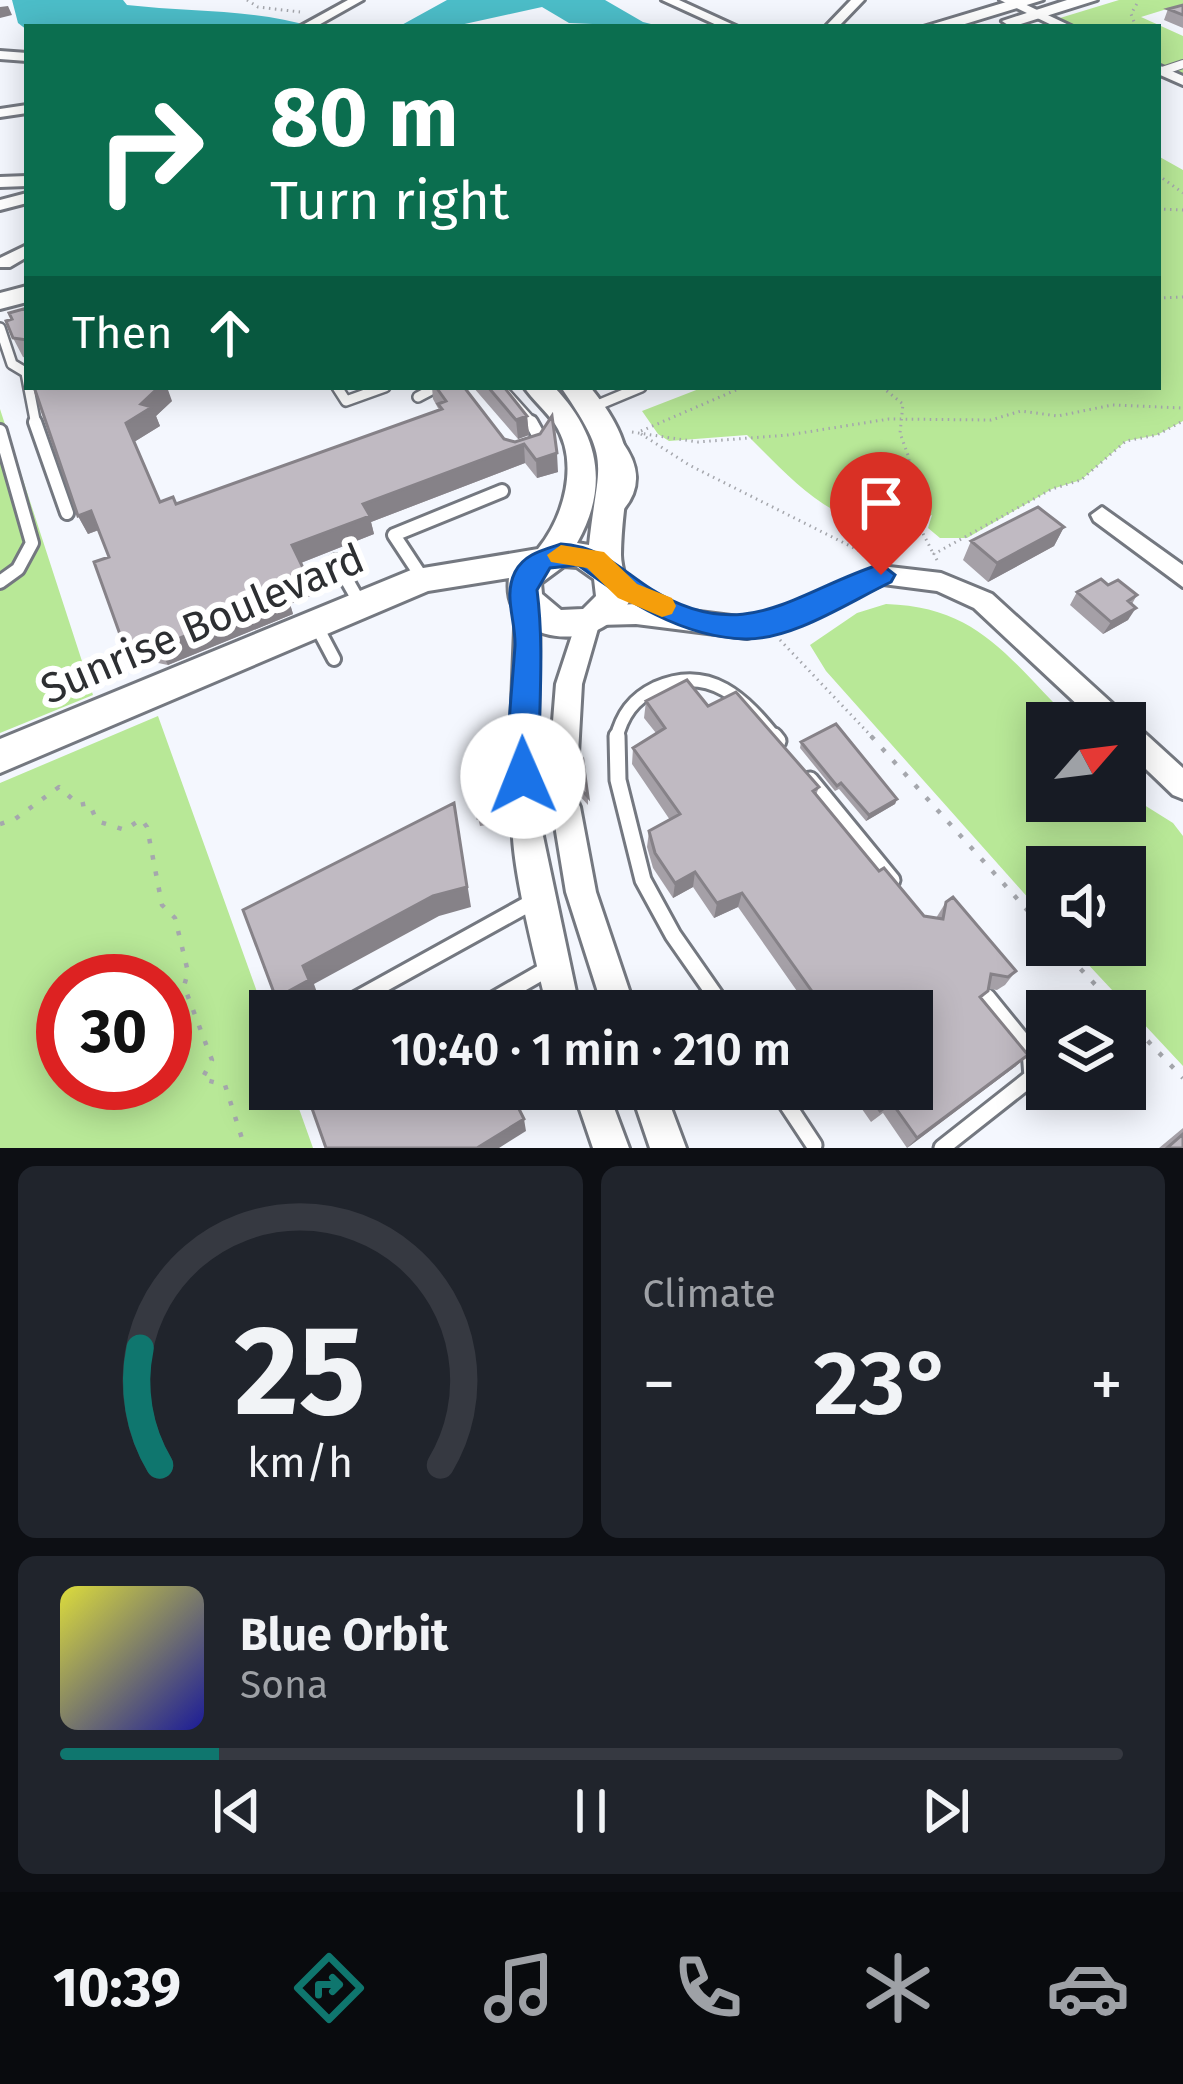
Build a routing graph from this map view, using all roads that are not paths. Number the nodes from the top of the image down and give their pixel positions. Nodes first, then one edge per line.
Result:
1 (357, 0) edge
2 (668, 0) edge
3 (858, 0) edge
4 (1088, 0) edge
5 (1023, 5) edge
6 (312, 24) edge
7 (725, 24) edge
8 (834, 24) edge
9 (946, 24) edge
10 (994, 24) edge
11 (1060, 24) edge
12 (0, 328) edge
13 (24, 372) edge
14 (27, 390) edge
15 (339, 390) edge
16 (377, 390) edge
17 (431, 390) edge
18 (503, 390) edge
19 (541, 390) edge
20 (624, 390) edge
21 (418, 397) dead end
22 (584, 397) edge
23 (0, 431) edge
24 (519, 452) edge
25 (502, 491) dead end
26 (67, 513) edge
27 (1102, 515) dead end
28 (545, 559) junction
29 (336, 561) dead end
30 (609, 574) junction
31 (431, 578) junction
32 (1183, 578) edge
33 (0, 581) edge
34 (526, 602) junction
35 (361, 605) junction
36 (594, 618) junction
37 (700, 620) junction
38 (316, 624) junction
39 (334, 659) dead end
40 (1092, 702) edge
41 (1146, 752) edge
42 (0, 757) edge
43 (563, 771) edge
44 (523, 776) dead end
45 (1183, 786) edge
46 (566, 807) dead end
47 (526, 812) dead end
48 (897, 886) edge
49 (538, 898) junction
50 (552, 966) junction
51 (373, 990) edge
52 (510, 990) edge
53 (558, 990) edge
54 (613, 990) edge
55 (712, 990) edge
56 (987, 997) edge
57 (597, 1110) edge
58 (654, 1110) edge
59 (791, 1110) edge
60 (815, 1147) edge
61 (610, 1148) edge
62 (668, 1148) edge
63 (943, 1148) edge

1 - 6 street
2 - 7 street
3 - 8 street
4 - 5 main road
5 - 9 main road
5 - 10 main road
5 - 11 street
12 - 13 lane
14 - 26 lane
15 - 16 lane
17 - 21 lane
18 - 24 lane
19 - 28 street
20 - 22 lane
22 - 30 street
23 - 33 lane
25 - 31 lane
27 - 32 street
28 - 30 street
28 - 31 street, Sunrise Boulevard
28 - 34 street
29 - 35 lane
30 - 36 street
30 - 37 street
31 - 34 street
31 - 35 street, Sunrise Boulevard
34 - 36 street
34 - 44 street
35 - 38 street, Sunrise Boulevard
36 - 37 street
36 - 43 street
37 - 40 street
38 - 39 lane
38 - 42 street, Sunrise Boulevard
41 - 45 street
46 - 54 street
47 - 49 street
48 - 55 lane
49 - 50 street
49 - 51 lane
50 - 52 lane
50 - 53 street
56 - 63 lane
57 - 61 street
58 - 62 street
59 - 60 lane

